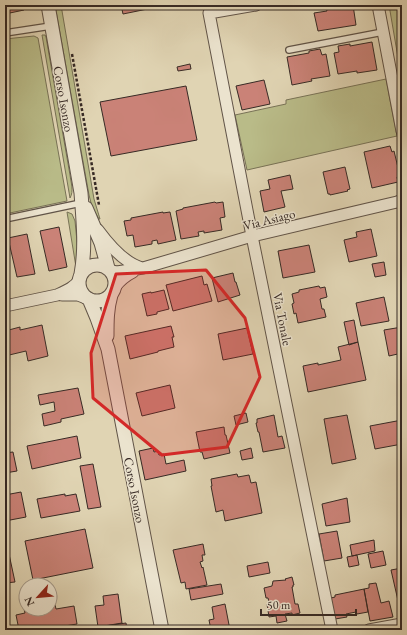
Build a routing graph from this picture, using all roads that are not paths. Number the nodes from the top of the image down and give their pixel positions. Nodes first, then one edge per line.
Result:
1 (48, 5) edge
2 (256, 5) edge
3 (378, 5) edge
4 (51, 26) junction
5 (383, 32) junction
6 (5, 33) edge
7 (289, 50) dead end
8 (402, 131) edge
9 (81, 198) junction
10 (402, 200) edge
11 (5, 219) edge
12 (91, 220) junction
13 (252, 236) junction
14 (143, 268) junction
15 (109, 270) junction
16 (81, 277) junction
17 (113, 291) junction
18 (57, 295) junction
19 (87, 299) junction
20 (5, 306) edge
21 (108, 349) junction
22 (402, 624) edge
23 (162, 630) edge
24 (332, 630) edge
25 (369, 630) edge

1 - 4 street, Corso Isonzo
2 - 13 street, Via Tonale
3 - 5 street
4 - 6 lane
4 - 9 street, Corso Isonzo
5 - 7 lane
5 - 8 street
9 - 11 lane
9 - 12 street, Corso Isonzo
9 - 16 street, Corso Isonzo
10 - 13 street, Via Asiago
12 - 14 street
12 - 15 street, Corso Isonzo
13 - 14 street, Via Asiago
13 - 24 street, Via Tonale
14 - 15 street, Via Asiago
14 - 17 street, Via Asiago
15 - 16 street
15 - 17 street
16 - 18 street
16 - 19 street
17 - 19 street
17 - 21 street, Corso Isonzo
18 - 19 street
18 - 20 street
19 - 21 street, Corso Isonzo
21 - 23 street, Corso Isonzo
22 - 25 street

